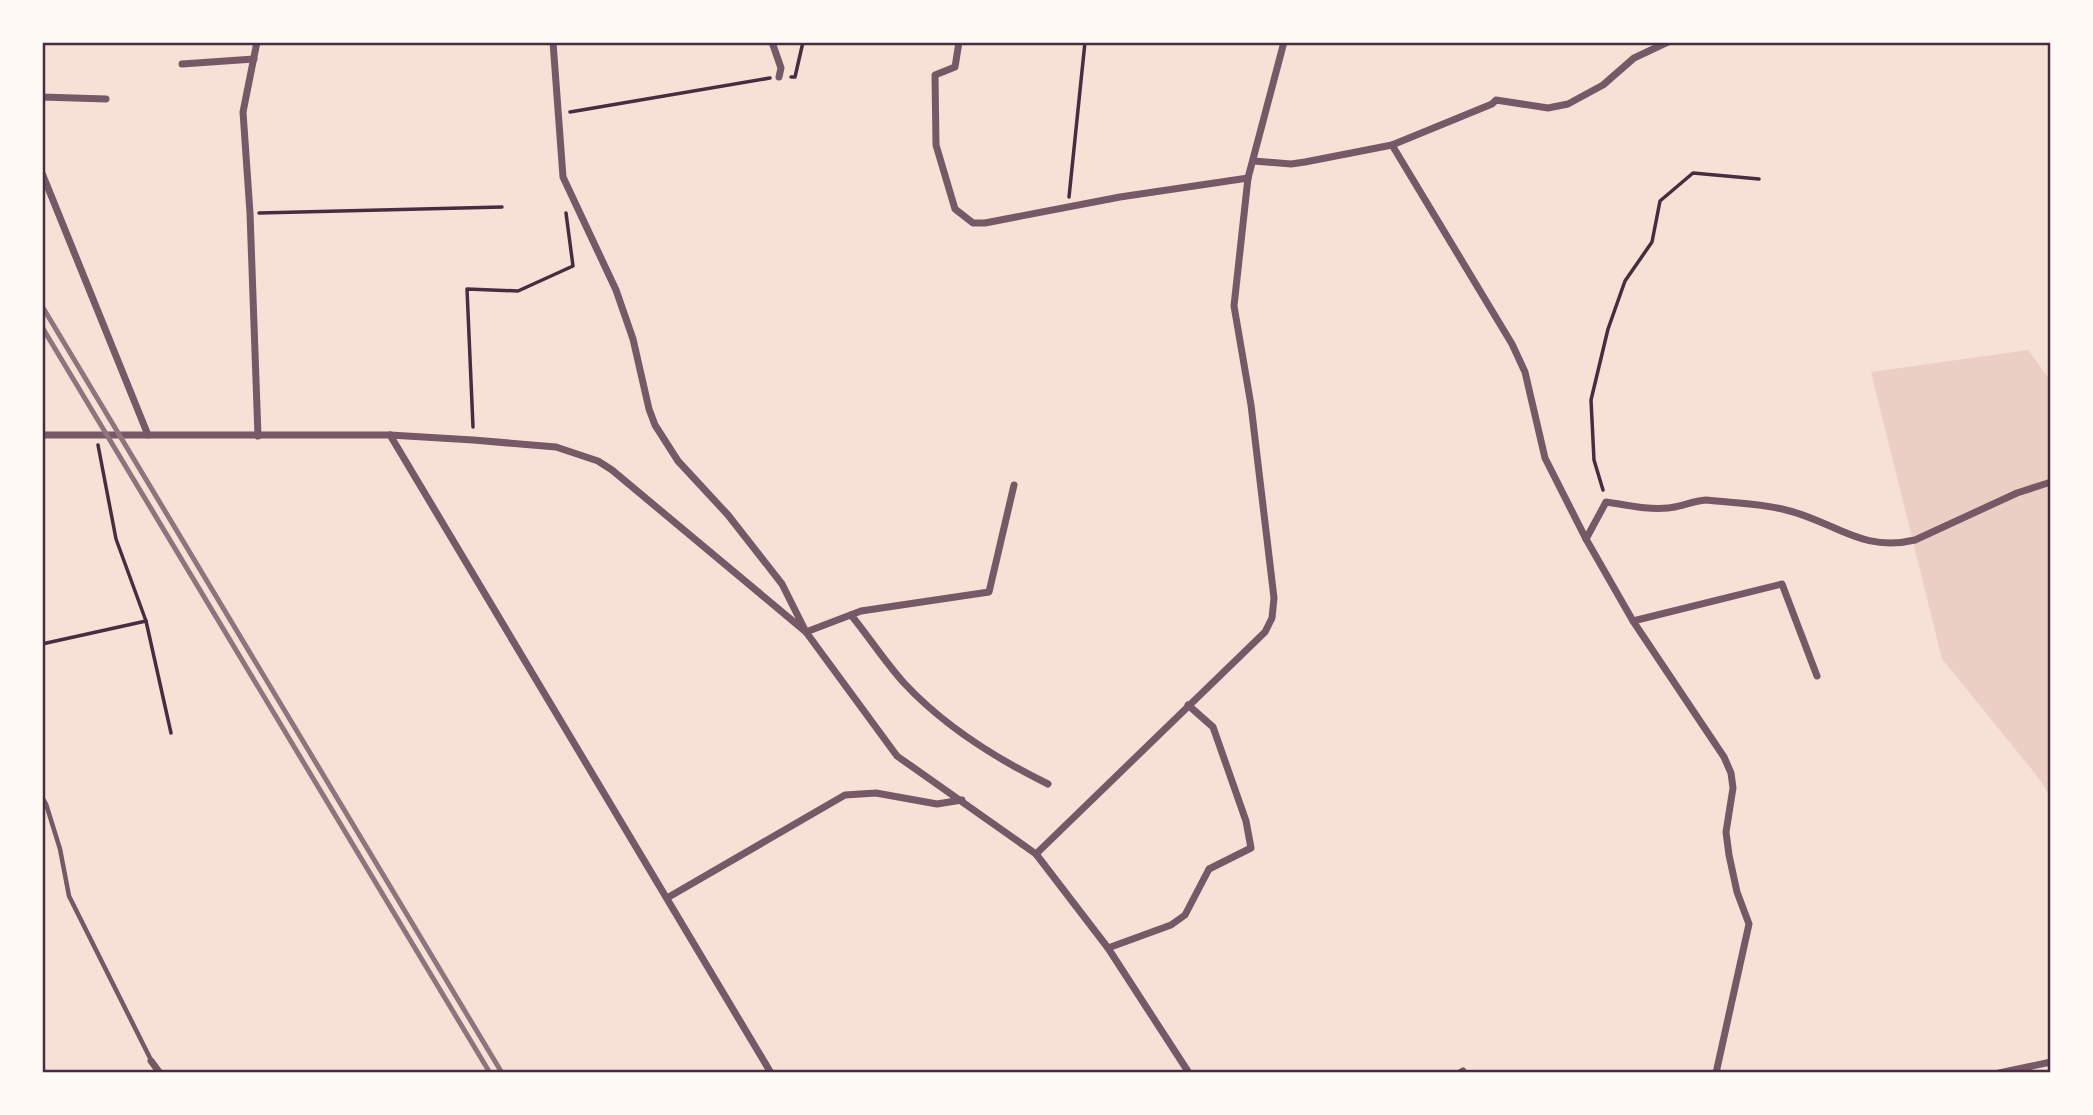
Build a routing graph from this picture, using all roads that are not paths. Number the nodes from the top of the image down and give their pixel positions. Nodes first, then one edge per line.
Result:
1 (257, 42) edge
2 (553, 42) edge
3 (772, 42) edge
4 (959, 42) edge
5 (1284, 42) edge
6 (1668, 42) edge
7 (254, 59) junction
8 (182, 64) dead end
9 (779, 77) road end
10 (42, 97) edge
11 (106, 99) dead end
12 (1392, 145) junction
13 (1254, 161) junction
14 (42, 173) edge
15 (1248, 178) junction
16 (42, 435) edge
17 (148, 435) junction
18 (390, 435) junction
19 (258, 436) junction
20 (2051, 482) edge
21 (1014, 485) dead end
22 (1586, 539) junction
23 (851, 615) junction
24 (1633, 621) junction
25 (806, 632) junction
26 (1817, 676) dead end
27 (1188, 705) junction
28 (1048, 784) dead end
29 (42, 797) edge
30 (962, 800) junction
31 (1036, 854) junction
32 (667, 898) junction
33 (1108, 948) junction
34 (151, 1061) joint
35 (2051, 1062) edge
36 (1719, 1070) edge
37 (160, 1073) edge
38 (771, 1073) edge
39 (1189, 1073) edge
40 (1999, 1073) edge

1 - 7 street
2 - 25 street
3 - 9 street
4 - 15 street
5 - 13 street
6 - 12 street
7 - 8 street
7 - 19 street
10 - 11 street
12 - 13 street
12 - 22 street
13 - 15 street
14 - 17 street
15 - 27 street
16 - 17 street
17 - 19 street
18 - 19 street
18 - 25 street
18 - 32 street
20 - 22 street
21 - 23 street
22 - 24 street
23 - 25 street
23 - 28 street
24 - 26 street
24 - 36 street
25 - 30 street
27 - 31 street
27 - 33 street
29 - 34 lane
30 - 31 street
30 - 32 street
31 - 33 street
32 - 38 street
33 - 39 street
34 - 37 street
35 - 40 street

